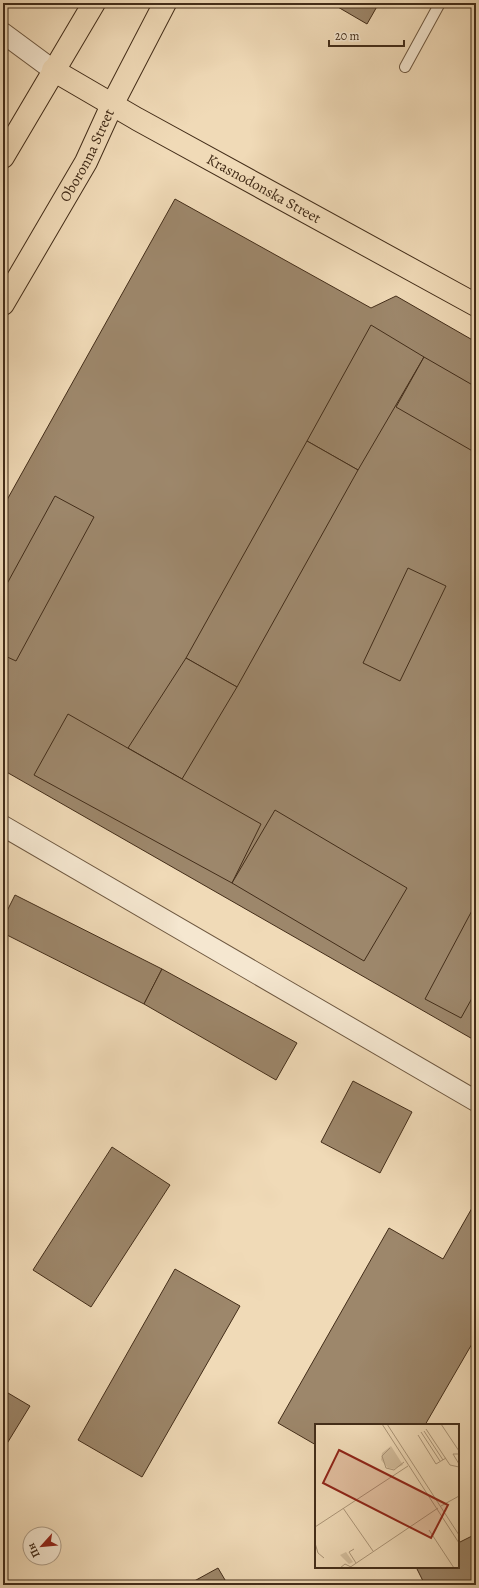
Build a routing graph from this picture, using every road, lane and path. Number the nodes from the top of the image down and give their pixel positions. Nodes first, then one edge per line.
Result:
1 (94, 3) edge
2 (165, 3) edge
3 (440, 3) edge
4 (3, 34) edge
5 (405, 67) dead end
6 (53, 70) junction
7 (112, 105) junction
8 (3, 158) edge
9 (3, 304) edge
10 (476, 305) edge
11 (3, 826) edge
12 (476, 1101) edge

1 - 6 main road
2 - 7 main road, Oboronna Street
3 - 5 lane
4 - 6 street
6 - 7 main road, Krasnodonska Street
6 - 8 main road
7 - 9 main road, Oboronna Street
7 - 10 main road, Krasnodonska Street
11 - 12 street

